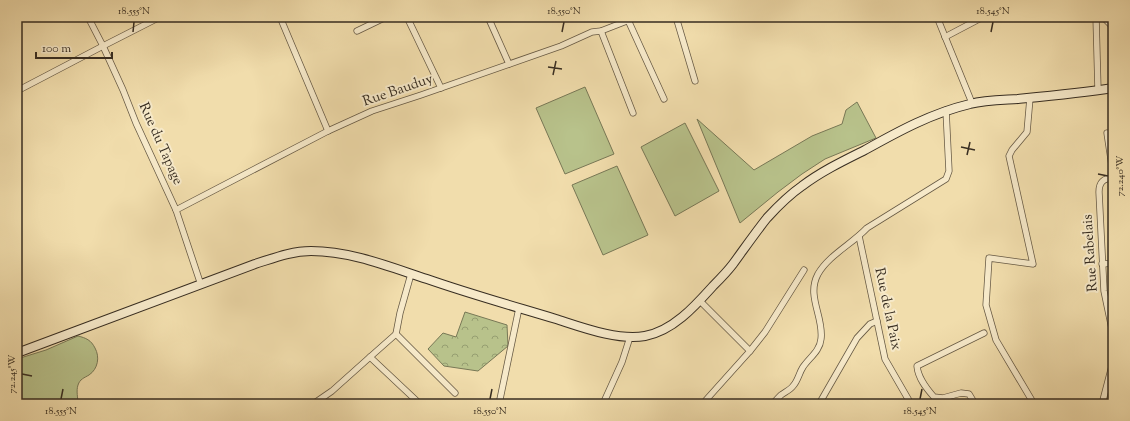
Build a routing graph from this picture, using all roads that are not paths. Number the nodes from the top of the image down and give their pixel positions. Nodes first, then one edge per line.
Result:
1 (88, 17) edge
2 (160, 17) edge
3 (280, 17) edge
4 (386, 17) edge
5 (407, 17) edge
6 (488, 17) edge
7 (637, 17) edge
8 (676, 17) edge
9 (937, 17) edge
10 (982, 17) edge
11 (1096, 17) edge
12 (1103, 17) edge
13 (628, 20) junction
14 (1113, 27) edge
15 (357, 31) dead end
16 (601, 31) junction
17 (945, 37) junction
18 (103, 46) junction
19 (509, 64) junction
20 (696, 81) dead end
21 (441, 88) junction
22 (1113, 88) edge
23 (1098, 90) junction
24 (17, 91) edge
25 (1030, 98) junction
26 (664, 99) dead end
27 (972, 103) junction
28 (946, 110) junction
29 (633, 113) dead end
30 (328, 131) junction
31 (1107, 133) dead end
32 (1113, 173) edge
33 (1113, 178) edge
34 (176, 210) junction
35 (859, 236) junction
36 (1113, 263) edge
37 (1102, 264) junction
38 (804, 270) dead end
39 (411, 274) junction
40 (201, 284) junction
41 (700, 301) junction
42 (519, 308) junction
43 (877, 321) junction
44 (984, 333) dead end
45 (396, 334) junction
46 (1113, 334) edge
47 (630, 337) junction
48 (750, 351) junction
49 (17, 353) edge
50 (370, 357) junction
51 (1113, 364) edge
52 (455, 393) dead end
53 (316, 402) dead end
54 (420, 404) edge
55 (499, 404) edge
56 (603, 404) edge
57 (704, 404) edge
58 (772, 404) edge
59 (819, 404) edge
60 (911, 404) edge
61 (975, 404) edge
62 (1034, 404) edge
63 (1102, 404) edge

1 - 18 street, Rue du Tapage
2 - 18 street
3 - 30 street
4 - 15 street
5 - 21 street
6 - 19 street
7 - 13 street, Rue Bauduy
8 - 20 street
9 - 17 street
10 - 17 street
11 - 23 street
12 - 14 street
13 - 16 street, Rue Bauduy
13 - 26 street
16 - 19 street, Rue Bauduy
16 - 29 street
17 - 27 street
18 - 24 street
18 - 34 street, Rue du Tapage
19 - 21 street, Rue Bauduy
21 - 30 street, Rue Bauduy
22 - 23 main road
23 - 25 main road
25 - 27 main road
25 - 62 street
27 - 28 main road
28 - 35 street
28 - 41 main road
30 - 34 street, Rue Bauduy
31 - 32 street
33 - 37 street, Rue Rabelais
34 - 40 street, Rue du Tapage
35 - 43 street, Rue de la Paix
35 - 58 street
36 - 37 street
37 - 46 street, Rue Rabelais
38 - 48 street
39 - 40 main road
39 - 42 main road
39 - 45 street
40 - 49 main road
41 - 47 main road
41 - 48 street
42 - 47 main road
42 - 55 street
43 - 59 street
43 - 60 street, Rue de la Paix
44 - 61 street
45 - 50 street
45 - 52 street
47 - 56 street
48 - 57 street
50 - 53 street
50 - 54 street
51 - 63 street

